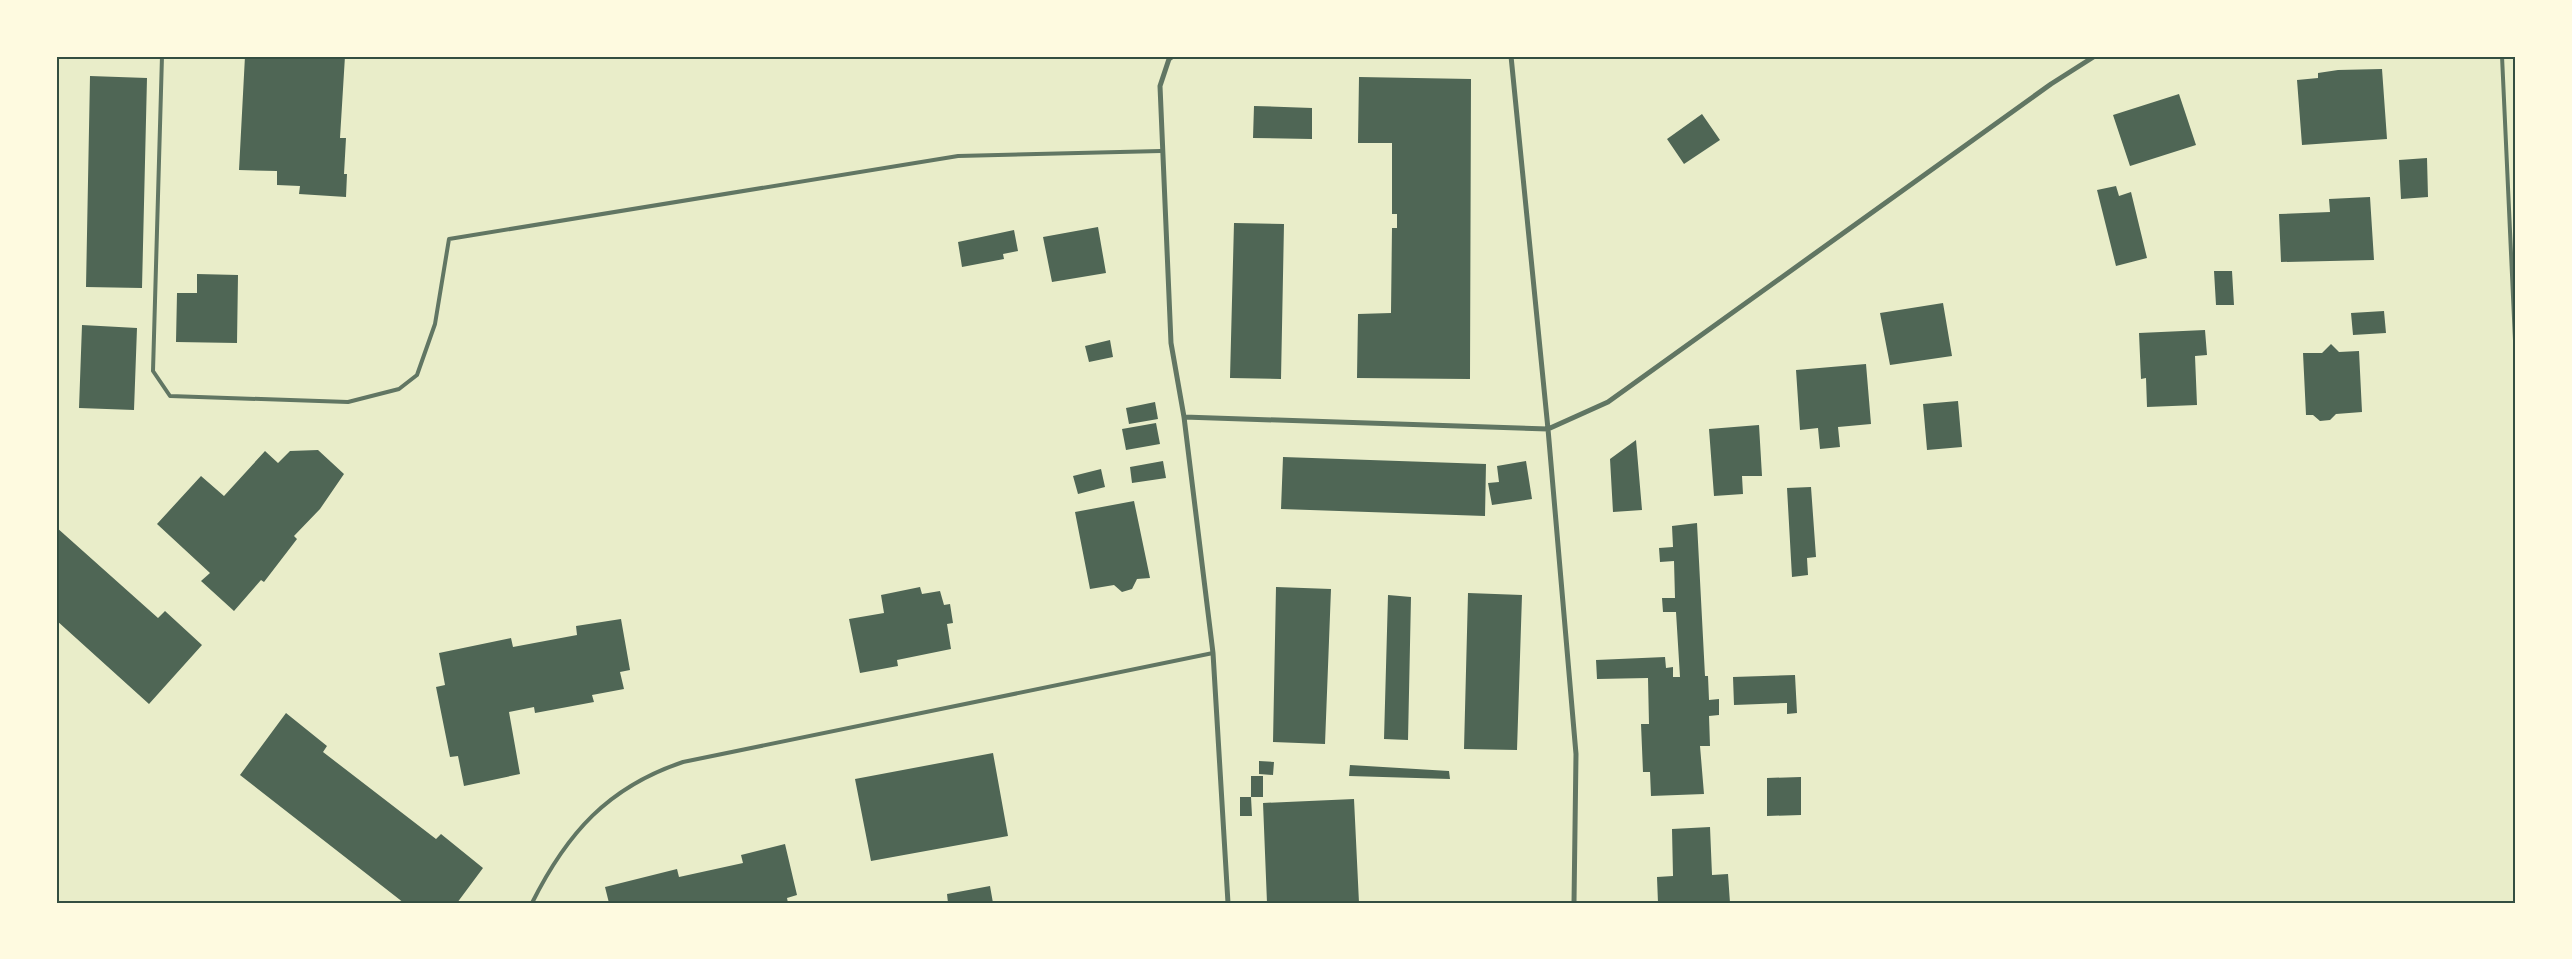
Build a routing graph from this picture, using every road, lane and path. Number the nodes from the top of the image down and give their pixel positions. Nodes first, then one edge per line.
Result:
1 (162, 56) edge
2 (1173, 56) edge
3 (1510, 56) edge
4 (2095, 56) edge
5 (2502, 56) edge
6 (1161, 152) junction
7 (2516, 362) edge
8 (1184, 417) junction
9 (1548, 429) junction
10 (1213, 653) junction
11 (532, 903) edge
12 (1228, 903) edge
13 (1574, 903) edge

1 - 6 lane
2 - 6 street
3 - 9 street
4 - 9 street
5 - 7 lane
6 - 8 street
8 - 9 street
8 - 10 street
9 - 13 street
10 - 11 lane
10 - 12 street

